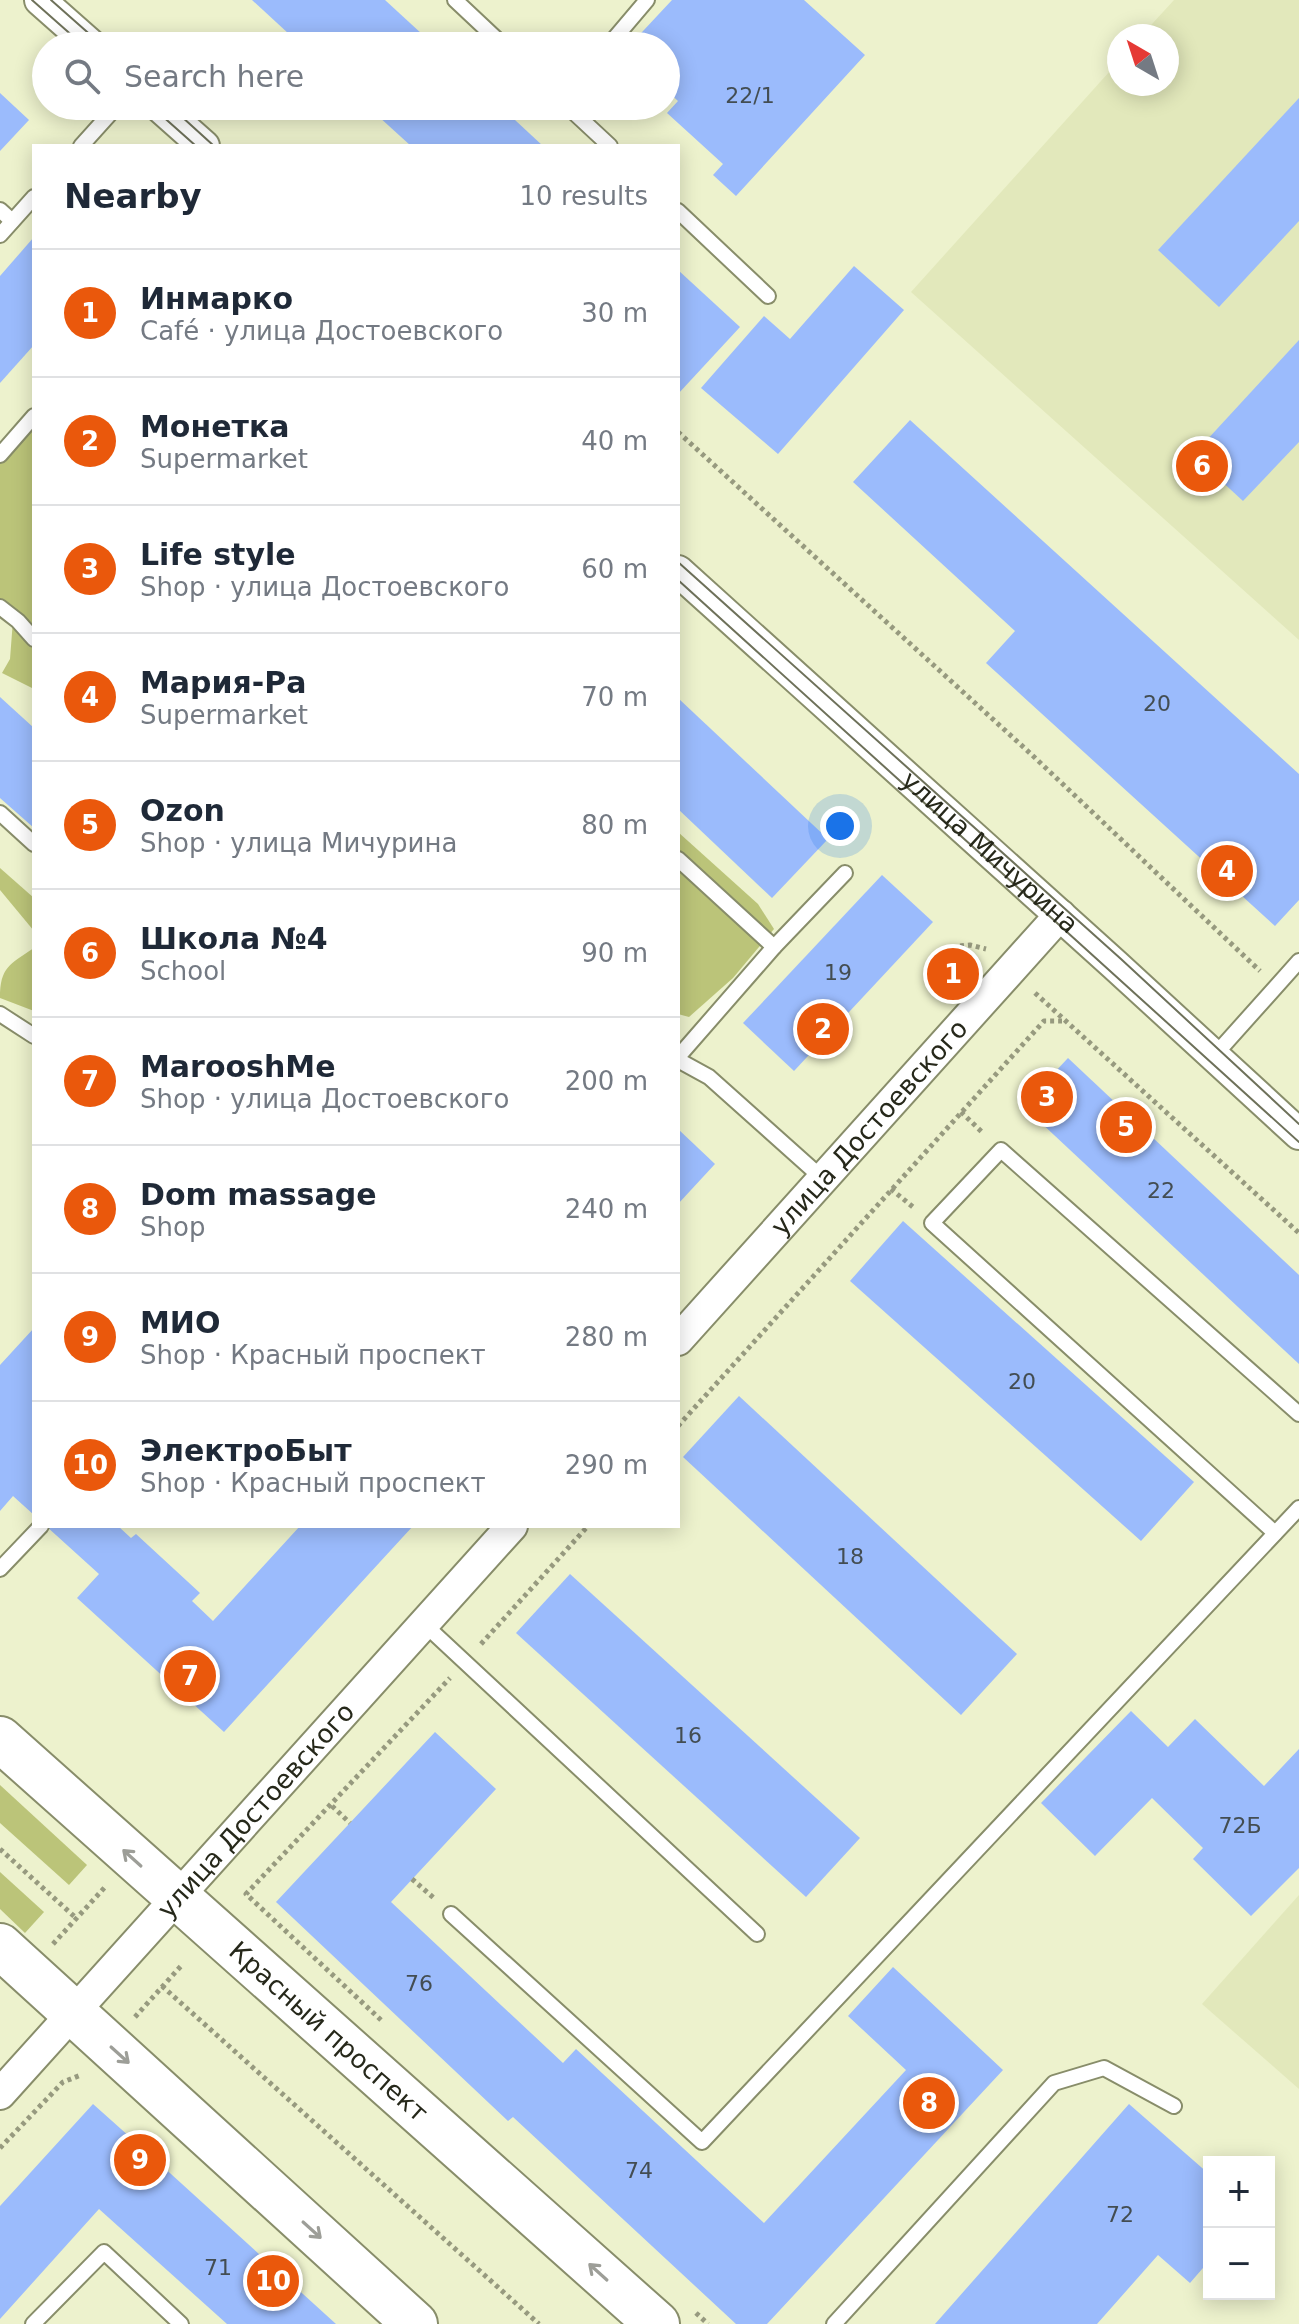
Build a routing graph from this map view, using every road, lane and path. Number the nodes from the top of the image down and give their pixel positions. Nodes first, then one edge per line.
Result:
1 (40, 0) edge
2 (455, 0) edge
3 (647, 0) edge
4 (76, 32) edge
5 (489, 32) edge
6 (620, 32) edge
7 (104, 120) edge
8 (175, 120) edge
9 (582, 120) edge
10 (83, 144) edge
11 (202, 144) edge
12 (608, 144) edge
13 (32, 199) edge
14 (0, 210) edge
15 (680, 213) edge
16 (12, 221) junction
17 (0, 235) edge
18 (768, 296) dead end
19 (32, 418) edge
20 (680, 434) edge
21 (0, 455) edge
22 (680, 573) edge
23 (0, 607) edge
24 (32, 637) edge
25 (0, 813) edge
26 (32, 842) edge
27 (680, 861) edge
28 (845, 873) dead end
29 (1060, 915) junction
30 (960, 946) dead end
31 (774, 947) junction
32 (989, 950) dead end
33 (1299, 961) edge
34 (1277, 987) junction
35 (1034, 993) dead end
36 (0, 1014) edge
37 (1062, 1021) junction
38 (32, 1035) edge
39 (680, 1056) edge
40 (1214, 1056) junction
41 (680, 1059) edge
42 (1299, 1134) edge
43 (822, 1178) junction
44 (1299, 1233) edge
45 (680, 1338) edge
46 (1299, 1414) edge
47 (680, 1424) edge
48 (1299, 1508) edge
49 (39, 1528) edge
50 (510, 1528) edge
51 (586, 1528) edge
52 (1275, 1533) junction
53 (1, 1568) edge
54 (423, 1623) junction
55 (466, 1662) junction
56 (0, 1739) edge
57 (332, 1806) junction
58 (350, 1823) dead end
59 (0, 1849) edge
60 (108, 1885) dead end
61 (246, 1894) dead end
62 (175, 1897) junction
63 (451, 1914) dead end
64 (76, 1918) junction
65 (757, 1934) dead end
66 (0, 1946) edge
67 (47, 1950) dead end
68 (181, 1966) dead end
69 (162, 1986) junction
70 (73, 2012) junction
71 (132, 2020) dead end
72 (83, 2074) dead end
73 (0, 2094) edge
74 (1174, 2106) dead end
75 (0, 2148) edge
76 (33, 2324) edge
77 (181, 2324) edge
78 (415, 2324) edge
79 (539, 2324) edge
80 (657, 2324) edge
81 (834, 2324) edge

1 - 4 street
2 - 5 lane
3 - 6 lane
7 - 10 lane
8 - 11 street
9 - 12 lane
13 - 16 lane
14 - 16 lane
15 - 18 lane
16 - 17 lane
19 - 21 lane
20 - 34 path
22 - 29 street, улица Мичурина
23 - 24 lane
25 - 26 lane
27 - 31 lane
28 - 31 lane
29 - 40 street, улица Мичурина
29 - 43 street, улица Достоевского
30 - 32 path
31 - 39 lane
33 - 34 lane
34 - 40 lane
35 - 37 path
36 - 38 lane
37 - 44 path
37 - 47 path
40 - 42 street, улица Мичурина
41 - 43 lane
43 - 45 street, улица Достоевского
46 - 52 lane
48 - 52 lane
49 - 53 lane
50 - 54 street, улица Достоевского
51 - 55 path
52 - 63 lane
54 - 55 lane
54 - 62 street, улица Достоевского
55 - 57 path
55 - 65 lane
62 -> 56 main road, Красный проспект
57 - 58 path
57 - 61 path
59 - 64 path
60 - 64 path
62 - 70 street, улица Достоевского
80 -> 62 main road, Красный проспект
64 - 67 path
66 - 70 main road
68 - 69 path
69 - 71 path
69 - 79 path
70 - 73 street, улица Достоевского
70 -> 78 main road
72 - 75 path
74 - 81 lane
76 - 77 lane

